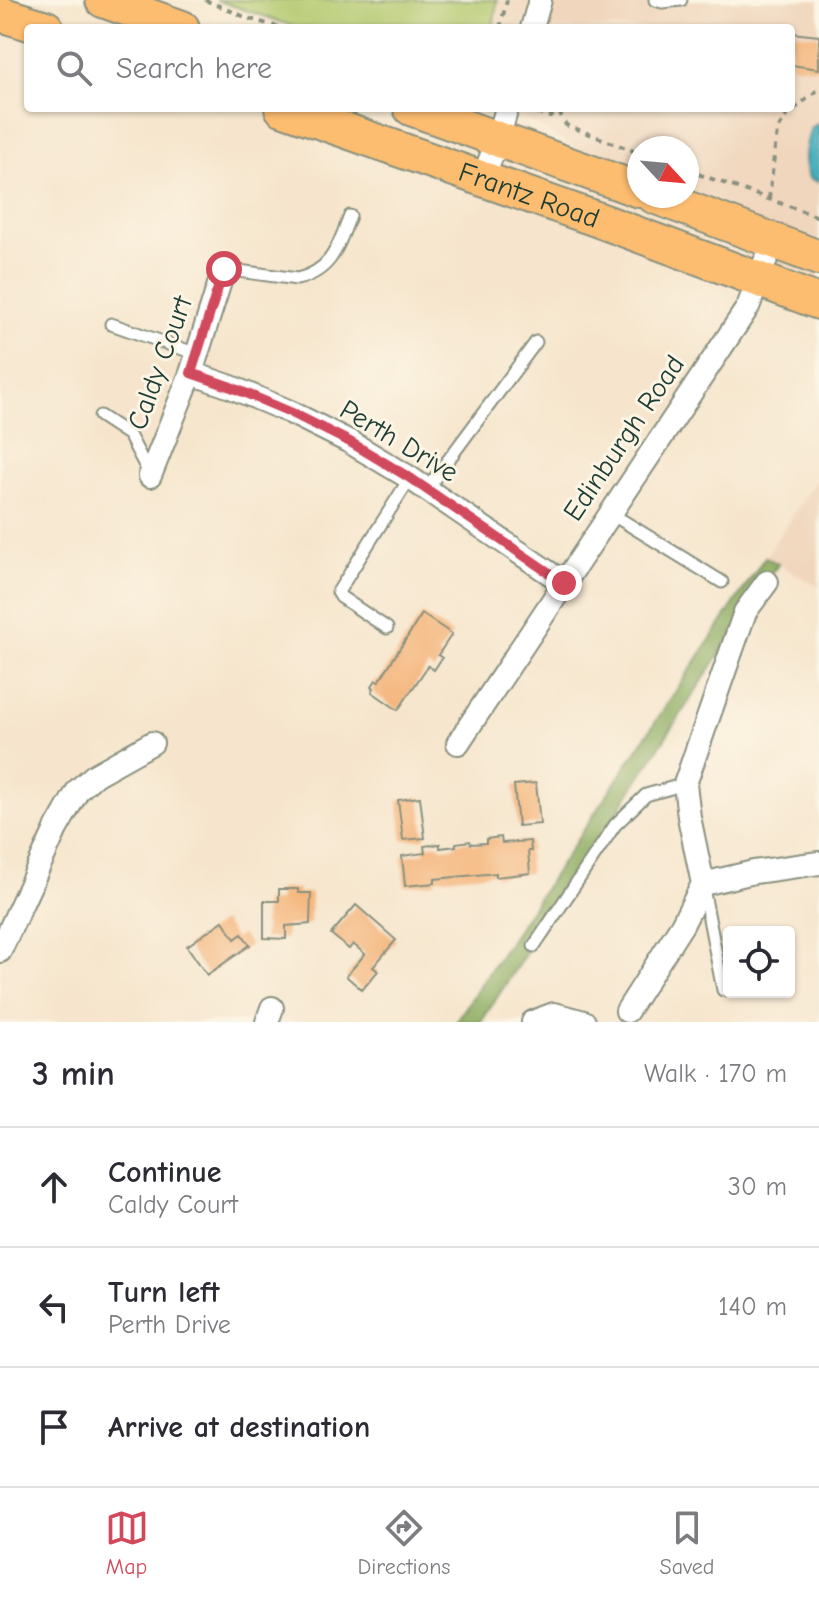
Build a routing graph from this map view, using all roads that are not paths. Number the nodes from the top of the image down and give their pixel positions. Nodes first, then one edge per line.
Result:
1 (103, 0) edge
2 (540, 0) edge
3 (655, 0) edge
4 (681, 0) edge
5 (0, 14) edge
6 (33, 24) edge
7 (171, 24) edge
8 (533, 24) edge
9 (293, 112) edge
10 (434, 112) edge
11 (503, 124) edge
12 (483, 178) junction
13 (627, 184) edge
14 (686, 208) edge
15 (350, 216) dead end
16 (773, 241) junction
17 (819, 258) edge
18 (224, 269) joint
19 (758, 279) junction
20 (819, 302) edge
21 (111, 324) dead end
22 (536, 342) dead end
23 (194, 364) junction
24 (100, 416) dead end
25 (150, 476) joint
26 (418, 484) junction
27 (610, 513) junction
28 (722, 582) dead end
29 (767, 582) dead end
30 (564, 583) junction
31 (387, 628) dead end
32 (152, 743) dead end
33 (458, 743) dead end
34 (685, 784) junction
35 (819, 863) edge
36 (703, 884) junction
37 (534, 946) dead end
38 (0, 951) edge
39 (723, 990) dead end
40 (627, 1011) dead end
41 (533, 1022) edge
42 (584, 1022) edge

1 - 7 main road
2 - 8 street
3 - 4 lane
5 - 6 main road
9 - 12 main road, Frantz Road
10 - 11 main road, Frantz Road
11 - 12 street
11 - 13 main road, Frantz Road
12 - 19 main road, Frantz Road
14 - 16 main road
15 - 18 lane
16 - 17 main road
16 - 19 street, Edinburgh Road
18 - 23 street, Caldy Court
19 - 20 main road, Frantz Road
19 - 27 street, Edinburgh Road
21 - 23 lane
22 - 26 lane
23 - 25 street, Caldy Court
23 - 26 street, Perth Drive
24 - 25 lane
26 - 30 street, Perth Drive
26 - 31 lane
27 - 28 lane
27 - 30 street, Edinburgh Road
29 - 34 street
30 - 33 street, Edinburgh Road
32 - 38 street
34 - 36 street
34 - 37 lane
35 - 36 street
36 - 39 lane
36 - 40 street
41 - 42 street

